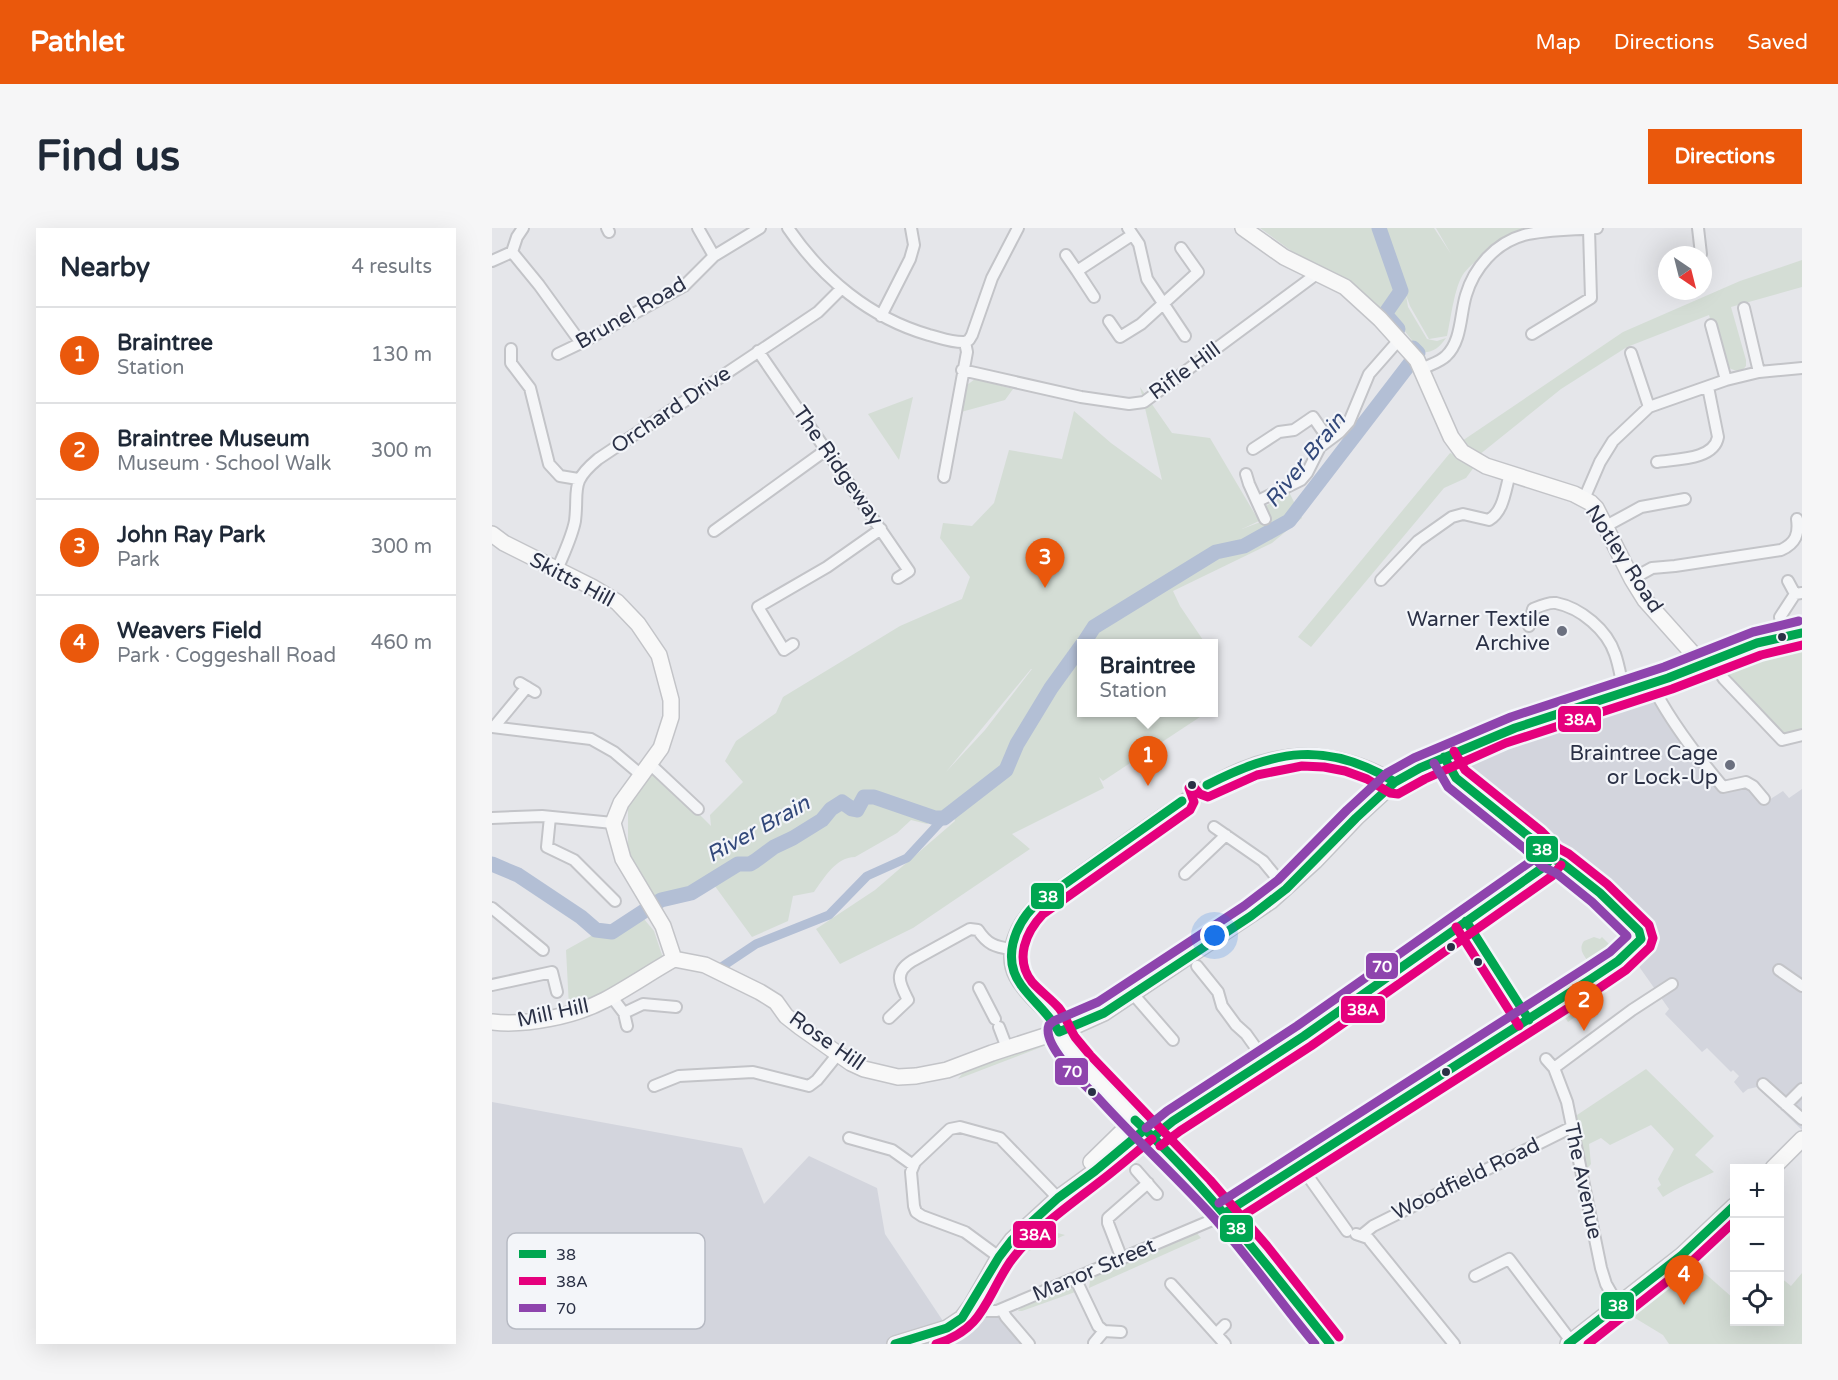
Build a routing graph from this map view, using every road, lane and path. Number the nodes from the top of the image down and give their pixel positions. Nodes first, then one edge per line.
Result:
1 (523, 228) edge
2 (698, 228) edge
3 (760, 228) edge
4 (788, 228) edge
5 (910, 228) edge
6 (1018, 228) edge
7 (1243, 228) edge
8 (1597, 228) edge
9 (1698, 228) edge
10 (1589, 229) edge
11 (1130, 232) edge
12 (1700, 246) edge
13 (1181, 249) dead end
14 (512, 252) junction
15 (1066, 255) dead end
16 (714, 256) junction
17 (492, 261) edge
18 (1077, 271) junction
19 (1318, 273) junction
20 (842, 289) junction
21 (1095, 297) dead end
22 (1163, 303) junction
23 (1744, 308) dead end
24 (881, 316) junction
25 (1110, 321) dead end
26 (1711, 325) dead end
27 (1532, 334) dead end
28 (1185, 336) dead end
29 (1398, 341) junction
30 (965, 342) junction
31 (581, 343) junction
32 (511, 349) dead end
33 (758, 351) junction
34 (1631, 353) dead end
35 (558, 354) dead end
36 (1417, 361) junction
37 (1802, 368) edge
38 (962, 370) junction
39 (1759, 372) junction
40 (1726, 380) junction
41 (1708, 387) junction
42 (1649, 407) junction
43 (1329, 440) junction
44 (1253, 449) dead end
45 (826, 450) junction
46 (1657, 462) dead end
47 (1246, 474) dead end
48 (1510, 474) junction
49 (944, 477) dead end
50 (578, 479) junction
51 (1584, 499) junction
52 (1685, 500) dead end
53 (1258, 501) junction
54 (1265, 519) dead end
55 (1797, 519) dead end
56 (1606, 526) junction
57 (881, 529) junction
58 (714, 531) dead end
59 (492, 534) edge
60 (557, 570) junction
61 (898, 578) dead end
62 (1632, 579) junction
63 (1381, 580) dead end
64 (1788, 581) dead end
65 (1798, 594) edge
66 (1529, 626) dead end
67 (1802, 633) edge
68 (1784, 636) junction
69 (793, 644) dead end
70 (1707, 663) junction
71 (1651, 683) junction
72 (527, 687) dead end
73 (1623, 691) junction
74 (493, 727) edge
75 (1802, 735) edge
76 (1444, 757) junction
77 (645, 769) junction
78 (1395, 782) junction
79 (1764, 799) dead end
80 (698, 809) dead end
81 (550, 817) junction
82 (492, 818) edge
83 (613, 823) junction
84 (1214, 827) dead end
85 (1226, 835) junction
86 (1551, 858) junction
87 (1185, 874) dead end
88 (1286, 889) junction
89 (615, 901) dead end
90 (492, 908) edge
91 (1011, 949) junction
92 (543, 950) dead end
93 (674, 959) junction
94 (1197, 966) dead end
95 (1779, 970) dead end
96 (492, 984) edge
97 (1672, 984) dead end
98 (1802, 986) edge
99 (979, 988) dead end
100 (557, 992) dead end
101 (1133, 994) junction
102 (611, 996) junction
103 (676, 1007) dead end
104 (624, 1013) junction
105 (889, 1018) dead end
106 (492, 1022) edge
107 (627, 1026) dead end
108 (1059, 1032) junction
109 (1173, 1040) dead end
110 (1007, 1048) junction
111 (838, 1054) junction
112 (1546, 1059) dead end
113 (1266, 1062) junction
114 (1554, 1068) junction
115 (1763, 1084) dead end
116 (654, 1086) dead end
117 (1802, 1089) edge
118 (1786, 1106) junction
119 (1802, 1119) edge
120 (1572, 1127) junction
121 (1144, 1129) junction
122 (849, 1138) dead end
123 (1802, 1139) edge
124 (1777, 1164) edge
125 (913, 1165) junction
126 (1300, 1165) junction
127 (1136, 1170) dead end
128 (1148, 1183) junction
129 (1157, 1194) dead end
130 (1058, 1198) junction
131 (1730, 1210) edge
132 (1221, 1216) junction
133 (1355, 1233) junction
134 (999, 1257) junction
135 (1122, 1259) junction
136 (1475, 1276) dead end
137 (1075, 1278) junction
138 (1171, 1284) dead end
139 (1618, 1305) junction
140 (971, 1306) junction
141 (1002, 1310) junction
142 (1226, 1325) dead end
143 (1104, 1331) junction
144 (1121, 1332) dead end
145 (1216, 1334) junction
146 (1570, 1342) edge
147 (1094, 1343) edge
148 (895, 1344) edge
149 (1029, 1344) edge
150 (1225, 1344) edge
151 (1330, 1344) edge
152 (1454, 1344) edge

1 - 14 street
2 - 16 street
3 - 16 street, Brunel Road
4 - 20 street
5 - 24 street
6 - 30 street
7 - 19 main road, Notley Road
8 - 10 street
9 - 12 street
10 - 27 street
10 - 36 street
11 - 18 street
11 - 22 street
13 - 22 street
14 - 17 street
14 - 31 street
15 - 18 street
16 - 31 street, Brunel Road
18 - 21 street
19 - 29 main road, Notley Road
19 - 38 street, Rifle Hill
20 - 24 street
20 - 33 street, Orchard Drive
22 - 25 street
22 - 28 street
23 - 39 street
24 - 30 street
26 - 40 street
29 - 36 main road, Notley Road
29 - 43 street
30 - 38 street
31 - 35 street, Brunel Road
32 - 50 street
33 - 45 street, The Ridgeway
33 - 50 street, Orchard Drive
34 - 42 street
36 - 48 main road, Notley Road
37 - 39 street
38 - 49 street
39 - 40 street
40 - 41 street
41 - 42 street
41 - 46 street
42 - 51 street
43 - 44 street
43 - 53 street
45 - 57 street, The Ridgeway
45 - 58 street
47 - 53 street
48 - 51 main road, Notley Road
48 - 63 street
50 - 60 street
51 - 56 main road, Notley Road
52 - 56 street
53 - 54 street
55 - 62 street
56 - 62 main road, Notley Road
57 - 61 street, The Ridgeway
57 - 69 street
59 - 60 main road, Skitts Hill
60 - 77 main road, Skitts Hill
62 - 70 main road, Notley Road
64 - 65 street
65 - 68 street
66 - 73 street
67 - 68 main road, Rose Hill
68 - 70 main road, Rose Hill
70 - 71 main road, Rose Hill
70 - 75 street
71 - 73 main road, Rose Hill
71 - 79 street
72 - 74 street
73 - 76 main road, Rose Hill
74 - 77 street
76 - 78 main road, Rose Hill
76 - 86 street
77 - 80 street
77 - 83 main road, Skitts Hill
78 - 88 main road, Rose Hill
78 - 91 street
81 - 82 street
81 - 83 street
81 - 89 street
83 - 93 main road
84 - 85 street
85 - 87 street
85 - 88 street
86 - 113 street
86 - 126 street, Manor Street
88 - 101 main road, Rose Hill
90 - 92 street
91 - 105 street
91 - 108 street
93 - 102 main road, Mill Hill
93 - 111 main road, Rose Hill
94 - 113 street
95 - 98 street
96 - 100 street
97 - 114 street
99 - 110 street
101 - 108 main road, Rose Hill
101 - 109 street
102 - 104 street
102 - 106 main road, Mill Hill
103 - 104 street
104 - 107 street
108 - 110 main road, Rose Hill
108 - 121 main road
110 - 111 main road, Rose Hill
111 - 116 street
112 - 114 street, The Avenue
113 - 121 street
114 - 120 street, The Avenue
115 - 118 street
117 - 118 street
118 - 119 street
120 - 133 street, Woodfield Road
120 - 139 street, The Avenue
121 - 130 main road
121 - 132 main road
122 - 125 street
123 - 124 main road
125 - 130 street
125 - 134 street
126 - 132 street, Manor Street
126 - 133 street
127 - 128 street
128 - 129 street
128 - 135 street
130 - 134 main road
131 - 139 main road
132 - 135 street, Manor Street
132 - 151 main road
133 - 152 street
134 - 140 main road
135 - 137 street, Manor Street
136 - 146 street
137 - 141 street, Manor Street
137 - 143 street
138 - 145 street
139 - 146 main road
140 - 141 street
140 - 148 main road
141 - 149 street
142 - 145 street
143 - 144 street
143 - 147 street
145 - 150 street

